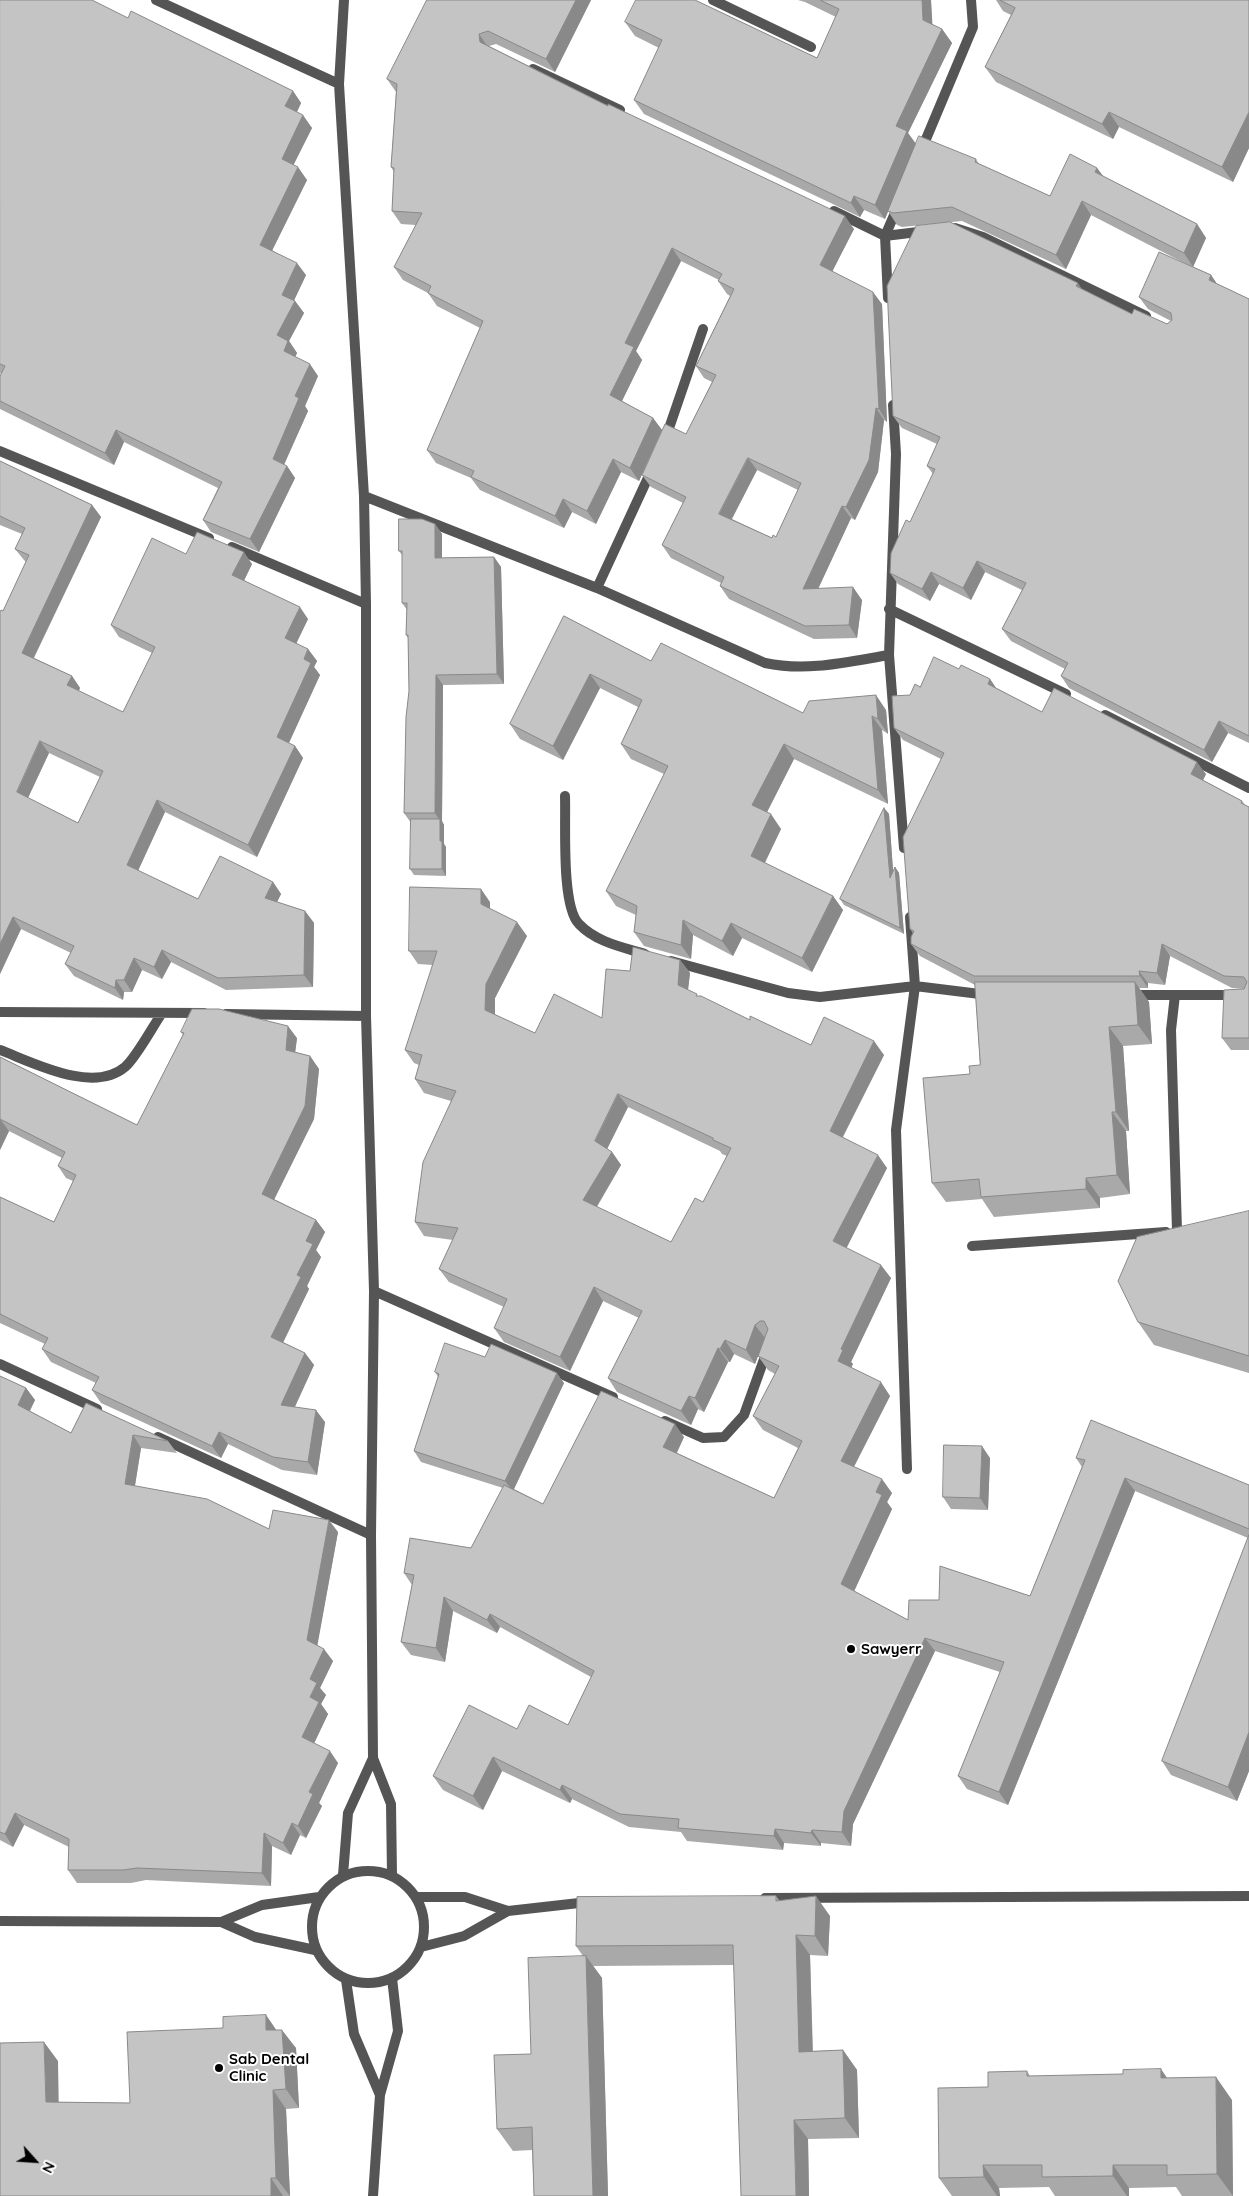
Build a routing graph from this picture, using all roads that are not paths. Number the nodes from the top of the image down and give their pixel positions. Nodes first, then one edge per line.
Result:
1 (156, 0) edge
2 (344, 0) edge
3 (713, 0) edge
4 (971, 0) edge
5 (811, 48) dead end
6 (521, 63) edge
7 (339, 84) junction
8 (627, 114) edge
9 (918, 158) edge
10 (904, 193) edge
11 (823, 206) edge
12 (885, 236) junction
13 (888, 305) edge
14 (1156, 321) edge
15 (703, 328) dead end
16 (893, 395) edge
17 (0, 451) edge
18 (364, 496) junction
19 (597, 588) junction
20 (366, 604) junction
21 (889, 608) junction
22 (889, 656) junction
23 (1076, 700) edge
24 (1093, 708) edge
25 (1249, 788) edge
26 (565, 796) dead end
27 (905, 859) edge
28 (909, 908) edge
29 (916, 986) junction
30 (997, 995) edge
31 (1126, 995) edge
32 (1175, 995) junction
33 (1249, 995) edge
34 (0, 1012) edge
35 (162, 1012) junction
36 (366, 1016) junction
37 (0, 1050) edge
38 (972, 1246) dead end
39 (374, 1291) junction
40 (771, 1341) edge
41 (0, 1364) edge
42 (623, 1402) edge
43 (108, 1414) edge
44 (658, 1418) edge
45 (145, 1431) edge
46 (907, 1469) dead end
47 (371, 1535) junction
48 (373, 1758) junction
49 (392, 1875) junction
50 (343, 1876) junction
51 (1249, 1896) edge
52 (319, 1897) junction
53 (416, 1897) junction
54 (753, 1898) edge
55 (595, 1901) edge
56 (508, 1911) junction
57 (0, 1921) edge
58 (221, 1922) junction
59 (421, 1947) junction
60 (315, 1950) junction
61 (392, 1978) junction
62 (346, 1980) junction
63 (380, 2095) junction
64 (373, 2196) edge

1 - 7 street
2 - 7 street
3 - 5 street
4 - 9 street
6 - 8 street
7 - 18 street
10 - 12 street
11 - 12 street
12 - 13 street
12 - 14 street
15 - 19 street
16 - 21 street
17 - 20 street
18 - 19 street
18 - 20 street
19 - 22 street
20 - 36 street
21 - 22 street
21 - 23 street
22 - 27 street
24 - 25 street
26 - 29 street
28 - 29 street
29 - 30 street
29 - 46 street
31 - 32 street
32 - 33 street
32 - 38 street
34 - 35 street
35 - 36 street
35 - 37 street
36 - 39 street
39 - 42 street
39 - 47 street
40 - 44 street
41 - 43 street
45 - 47 street
47 - 48 street
48 - 49 street
48 - 50 street
49 - 50 street
49 - 53 street
50 - 52 street
51 - 54 street
52 - 58 street
52 - 60 street
53 - 56 street
53 - 59 street
55 - 56 street
56 - 59 street
57 - 58 street
58 - 60 street
59 - 61 street
60 - 62 street
61 - 62 street
61 - 63 street
62 - 63 street
63 - 64 street

